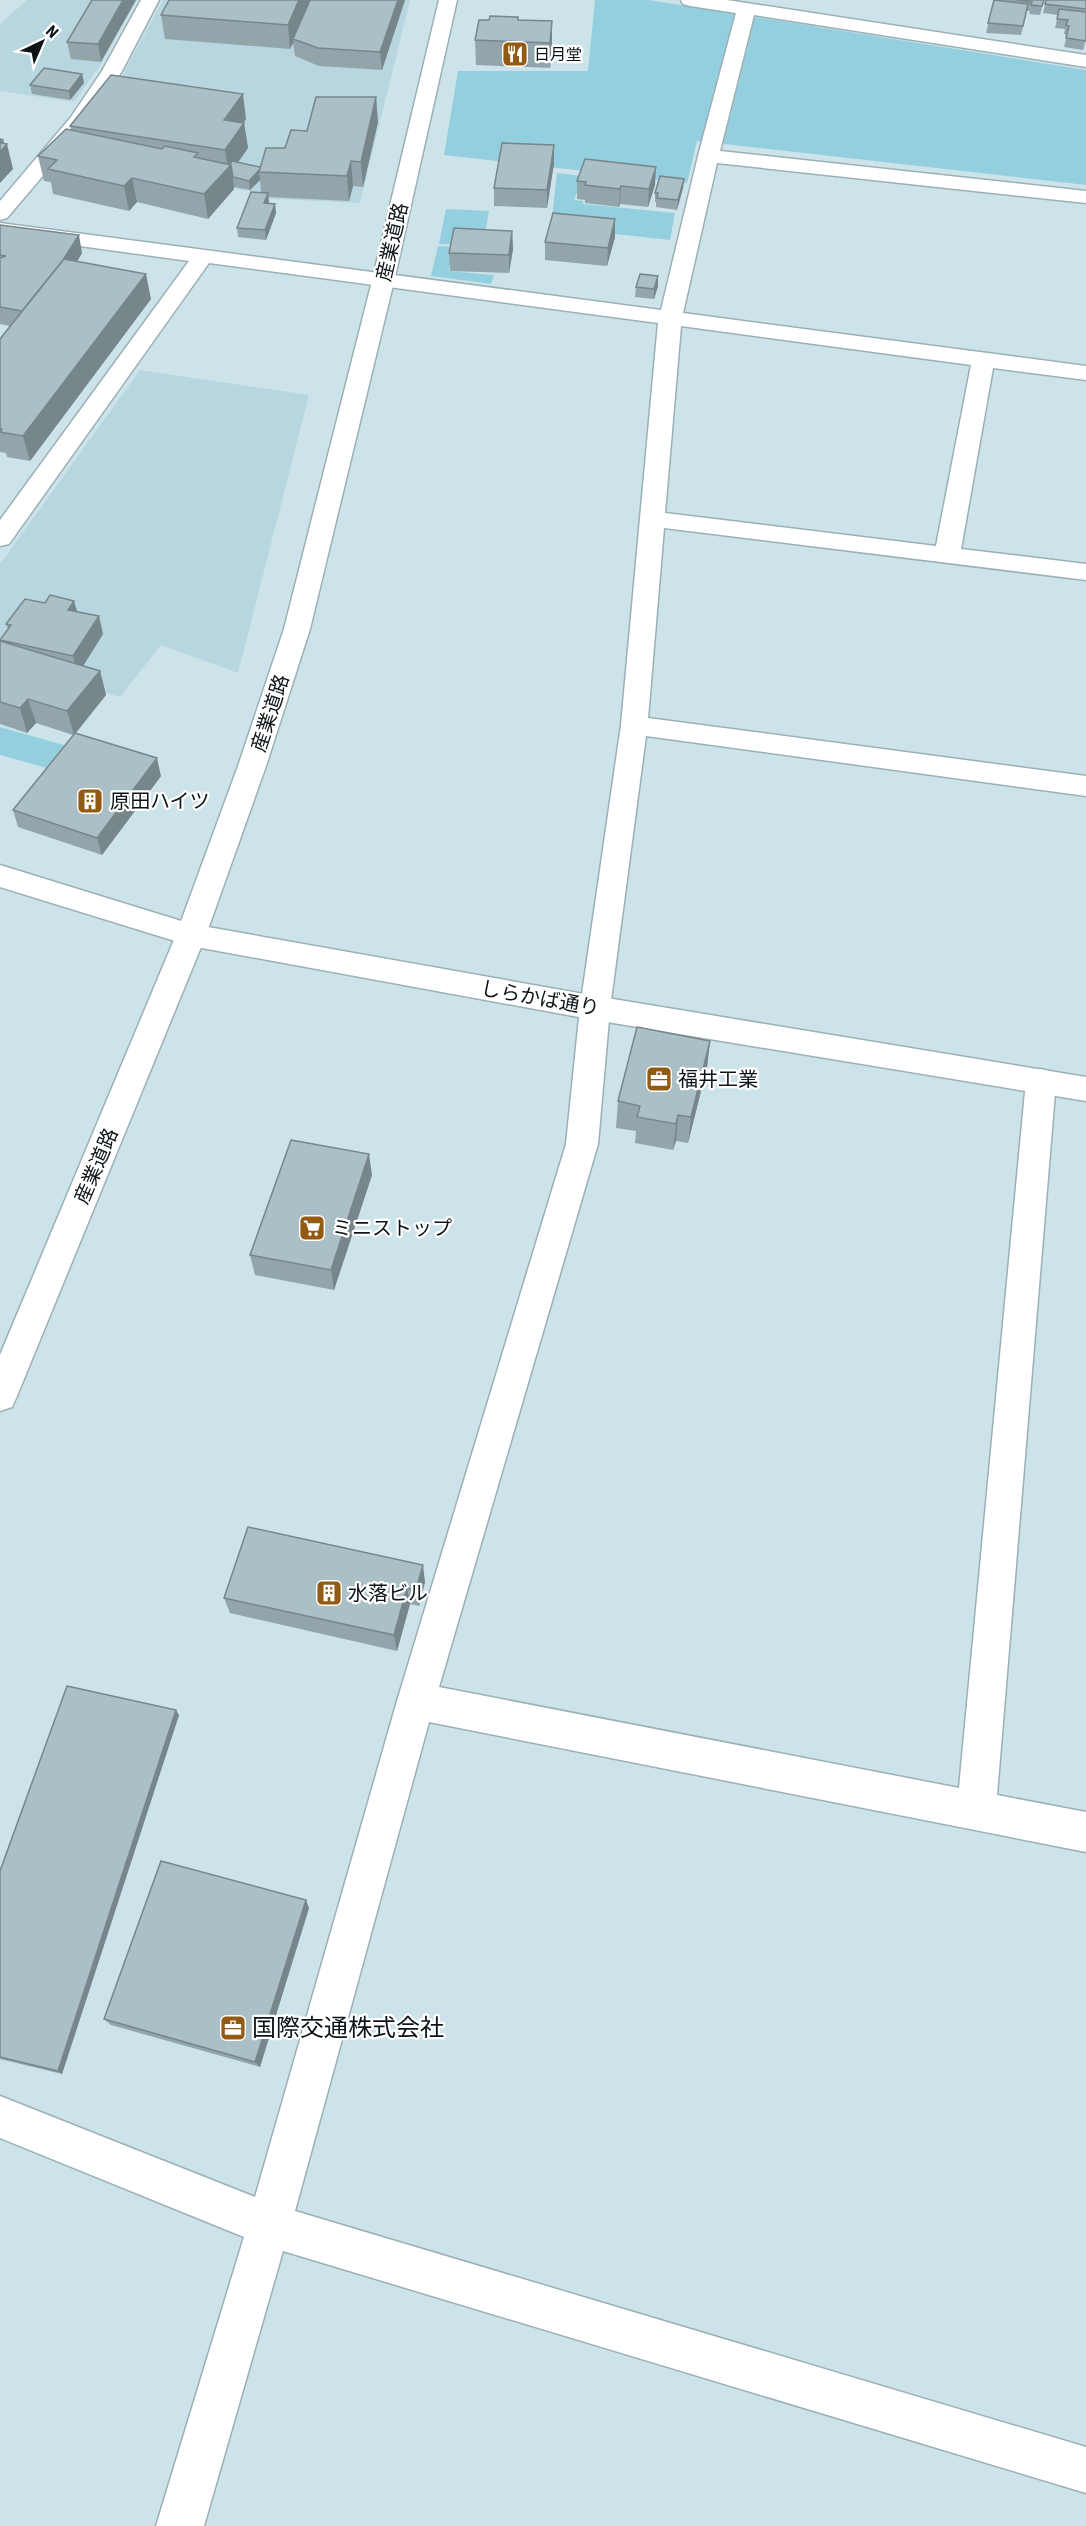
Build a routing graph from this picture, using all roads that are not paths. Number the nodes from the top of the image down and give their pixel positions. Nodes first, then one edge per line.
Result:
1 (150, 0) edge
2 (448, 0) edge
3 (690, 0) edge
4 (746, 9) junction
5 (1086, 61) edge
6 (708, 156) junction
7 (1086, 197) edge
8 (0, 214) edge
9 (0, 229) edge
10 (203, 256) junction
11 (383, 280) junction
12 (670, 318) junction
13 (983, 360) junction
14 (1086, 373) edge
15 (653, 519) junction
16 (0, 538) edge
17 (947, 555) junction
18 (1086, 572) edge
19 (634, 725) junction
20 (1086, 786) edge
21 (0, 876) edge
22 (191, 935) junction
23 (595, 1008) junction
24 (1041, 1081) junction
25 (1086, 1089) edge
26 (0, 1396) edge
27 (416, 1701) junction
28 (976, 1810) junction
29 (1086, 1832) edge
30 (0, 2117) edge
31 (269, 2225) junction
32 (1086, 2470) edge
33 (180, 2526) edge

1 - 8 street
2 - 11 street, 産業道路
3 - 4 street
4 - 5 street
4 - 6 street
6 - 7 street
6 - 12 street
9 - 10 street
10 - 11 street
10 - 16 street
11 - 12 street
11 - 22 street, 産業道路
12 - 13 street
12 - 15 street
13 - 14 street
13 - 17 street
15 - 17 street
15 - 19 street
17 - 18 street
19 - 20 street
19 - 23 street
21 - 22 street, しらかば通り
22 - 23 street, しらかば通り
22 - 26 street, 産業道路
23 - 24 street, しらかば通り
23 - 27 street
24 - 25 street, しらかば通り
24 - 28 street
27 - 28 street
27 - 31 street
28 - 29 street
30 - 31 street
31 - 32 street
31 - 33 street

